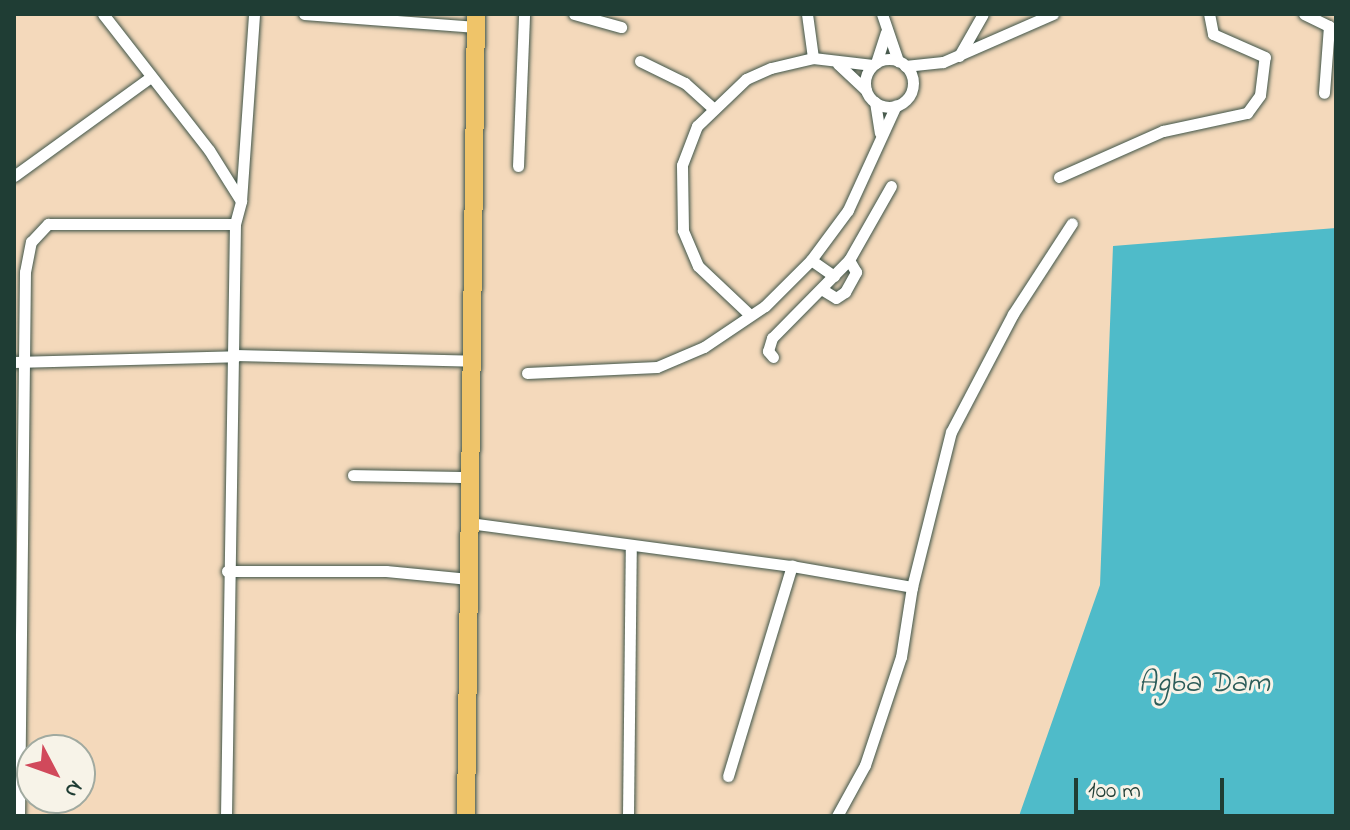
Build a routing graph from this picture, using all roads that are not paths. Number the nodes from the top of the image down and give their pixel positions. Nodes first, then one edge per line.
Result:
1 (103, 14) edge
2 (254, 14) edge
3 (304, 14) edge
4 (524, 14) edge
5 (574, 14) edge
6 (807, 14) edge
7 (882, 14) edge
8 (983, 14) edge
9 (1053, 14) edge
10 (1209, 14) edge
11 (1304, 14) edge
12 (353, 16) edge
13 (476, 21) edge
14 (621, 27) dead end
15 (886, 33) junction
16 (959, 56) junction
17 (813, 58) junction
18 (640, 61) dead end
19 (902, 63) junction
20 (838, 64) junction
21 (874, 64) junction
22 (930, 66) junction
23 (151, 77) junction
24 (912, 83) junction
25 (866, 90) junction
26 (1324, 93) dead end
27 (875, 102) junction
28 (896, 105) junction
29 (712, 107) junction
30 (880, 133) junction
31 (518, 166) dead end
32 (14, 176) edge
33 (1059, 177) dead end
34 (891, 186) dead end
35 (241, 201) junction
36 (1072, 223) dead end
37 (235, 224) junction
38 (811, 260) junction
39 (849, 260) junction
40 (834, 276) junction
41 (823, 290) junction
42 (750, 315) junction
43 (236, 355) junction
44 (773, 357) dead end
45 (20, 362) edge
46 (475, 362) junction
47 (527, 373) dead end
48 (19, 439) edge
49 (353, 475) dead end
50 (470, 477) junction
51 (469, 523) junction
52 (631, 546) junction
53 (792, 566) junction
54 (227, 571) junction
55 (469, 579) junction
56 (912, 587) junction
57 (19, 619) edge
58 (18, 734) edge
59 (728, 776) dead end
60 (226, 816) edge
61 (466, 816) edge
62 (628, 816) edge
63 (837, 816) edge

1 - 23 street
2 - 35 street
3 - 12 street
4 - 31 street
5 - 14 street
6 - 17 street
7 - 15 street
8 - 16 street
9 - 16 street
10 - 33 street
11 - 26 street
12 - 13 street
13 - 46 main road
15 - 19 street
15 - 21 street
16 - 22 street
17 - 20 street
17 - 29 street
18 - 29 street
19 - 21 street
19 - 22 street
19 - 24 street
20 - 21 street
20 - 25 street
21 - 25 street
22 - 24 street
23 - 32 street
23 - 35 street
24 - 28 street
25 - 27 street
27 - 28 street
27 - 30 street
28 - 30 street
29 - 42 street
30 - 38 street
34 - 39 street
35 - 37 street
36 - 56 street
37 - 43 street
37 - 45 street
38 - 40 street
38 - 42 street
39 - 40 street
39 - 41 street
40 - 41 street
41 - 44 street
42 - 47 street
43 - 45 street
43 - 46 street
43 - 54 street
45 - 48 street
46 - 50 main road
48 - 57 street
49 - 50 street
50 - 51 main road
51 - 52 street
51 - 55 main road
52 - 53 street
52 - 62 street
53 - 56 street
53 - 59 street
54 - 55 street
54 - 60 street
55 - 61 main road
56 - 63 street
57 - 58 street

